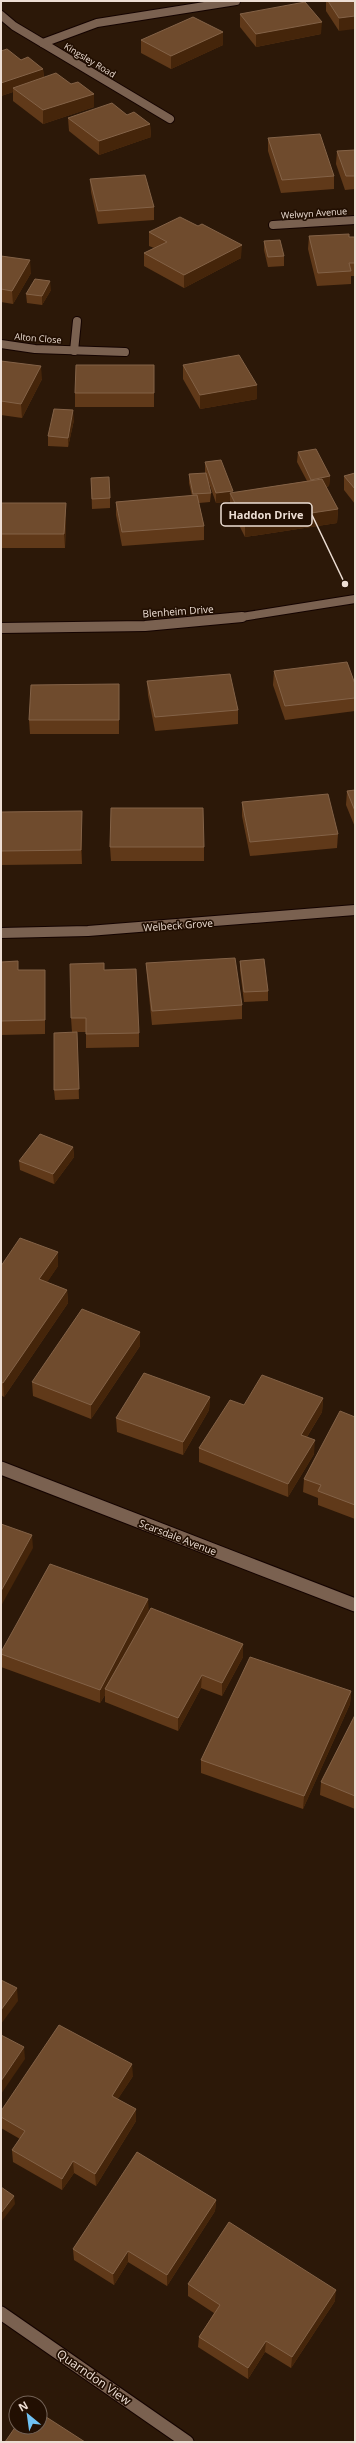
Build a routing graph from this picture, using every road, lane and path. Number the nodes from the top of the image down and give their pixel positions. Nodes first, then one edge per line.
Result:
1 (236, 1) edge
2 (1, 15) edge
3 (43, 43) junction
4 (170, 118) dead end
5 (355, 220) edge
6 (273, 225) dead end
7 (77, 321) dead end
8 (1, 344) edge
9 (74, 351) junction
10 (125, 352) dead end
11 (355, 599) edge
12 (1, 628) edge
13 (355, 910) edge
14 (1, 933) edge
15 (1, 1468) edge
16 (355, 1605) edge
17 (1, 2313) edge
18 (187, 2442) edge

1 - 3 street
2 - 3 street, Kingsley Road
3 - 4 street, Kingsley Road
5 - 6 street, Welwyn Avenue
7 - 9 street, Alton Close
8 - 9 street, Alton Close
9 - 10 street, Alton Close
11 - 12 street, Blenheim Drive
13 - 14 street, Welbeck Grove
15 - 16 street, Scarsdale Avenue
17 - 18 street, Quarndon View

